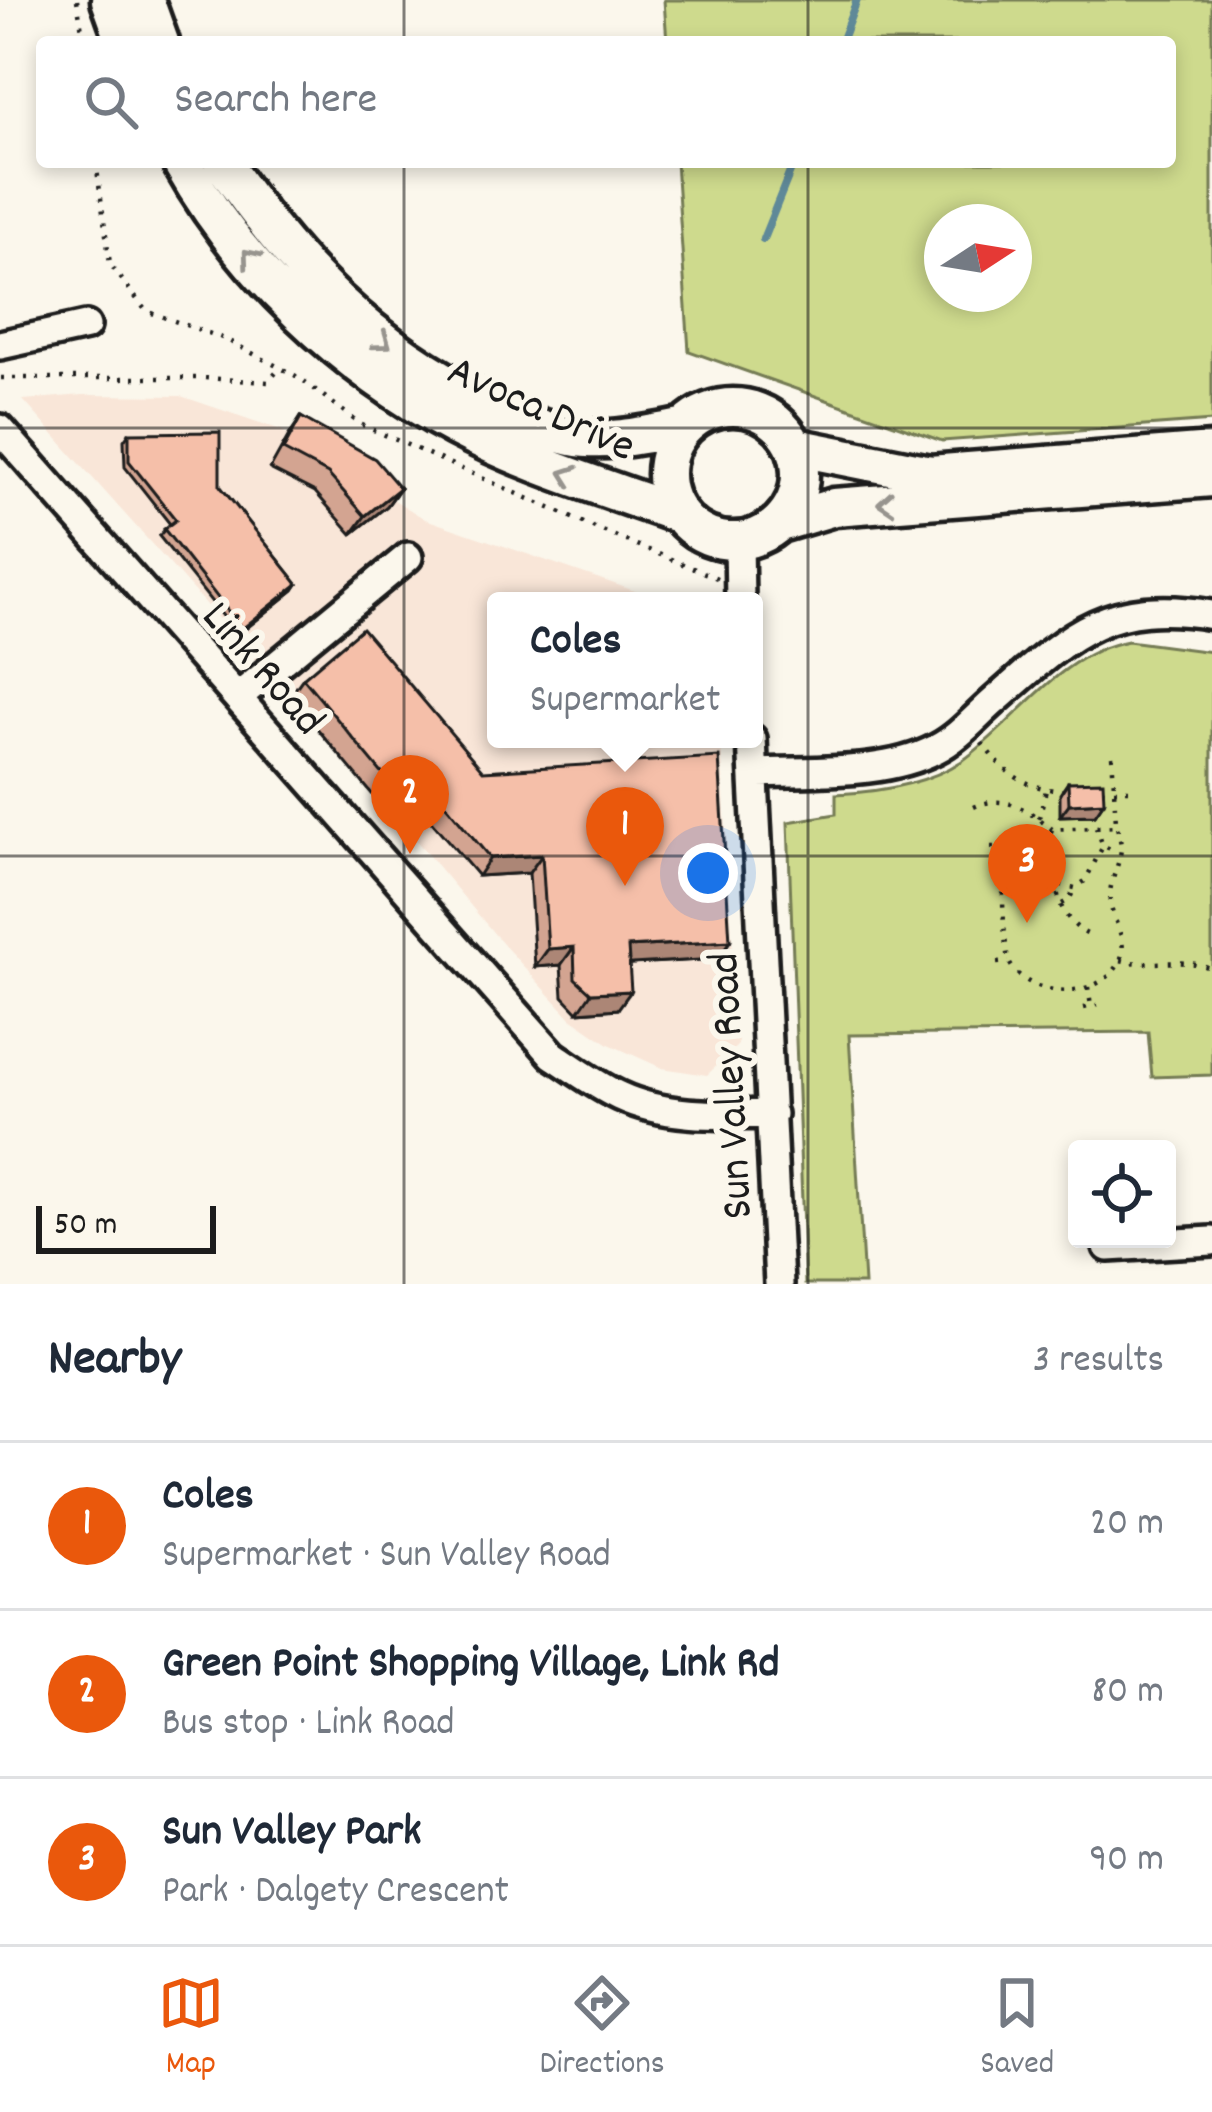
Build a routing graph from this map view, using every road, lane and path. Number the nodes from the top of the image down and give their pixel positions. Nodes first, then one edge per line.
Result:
1 (77, 0) edge
2 (110, 0) edge
3 (145, 0) edge
4 (83, 36) edge
5 (123, 36) edge
6 (158, 36) edge
7 (185, 168) edge
8 (226, 168) edge
9 (86, 326) dead end
10 (0, 345) edge
11 (280, 368) dead end
12 (1, 379) edge
13 (682, 428) junction
14 (0, 429) edge
15 (795, 447) junction
16 (1212, 452) edge
17 (1212, 478) edge
18 (678, 514) junction
19 (780, 523) junction
20 (739, 542) junction
21 (408, 557) dead end
22 (740, 592) edge
23 (1212, 615) edge
24 (238, 697) junction
25 (969, 724) junction
26 (753, 748) edge
27 (1112, 756) dead end
28 (755, 773) junction
29 (1046, 790) junction
30 (1115, 790) junction
31 (1130, 790) dead end
32 (1075, 791) edge
33 (1088, 791) edge
34 (974, 807) dead end
35 (1039, 818) junction
36 (1117, 826) junction
37 (1096, 827) junction
38 (1052, 829) junction
39 (1103, 846) junction
40 (992, 847) dead end
41 (1120, 852) junction
42 (1016, 866) junction
43 (1058, 882) junction
44 (1076, 888) junction
45 (1004, 892) junction
46 (1062, 904) junction
47 (1087, 934) dead end
48 (1120, 960) junction
49 (1010, 962) junction
50 (998, 963) dead end
51 (1212, 969) edge
52 (1088, 987) junction
53 (1091, 1007) dead end
54 (772, 1114) junction
55 (1212, 1241) edge
56 (1176, 1243) edge
57 (779, 1284) edge

1 - 4 path
2 - 5 main road
3 - 6 main road
18 -> 7 main road, Avoca Drive
8 -> 13 main road, Avoca Drive
9 - 10 street
11 - 12 path
13 - 15 main road
13 - 18 main road
14 - 24 street, Link Road
15 - 16 main road
15 - 19 main road
17 -> 19 main road
18 - 20 main road
19 - 20 main road
20 - 22 street
21 - 24 street
23 - 25 street
24 - 54 street, Link Road
25 - 28 street
25 - 29 path
26 - 28 street, Sun Valley Road
27 - 30 path
28 - 54 street, Sun Valley Road
29 - 32 path
29 - 35 path
30 - 31 path
30 - 33 path
30 - 36 path
34 - 35 path
35 - 38 path
36 - 37 path
36 - 41 path
37 - 38 path
37 - 39 path
38 - 42 path
39 - 41 path
39 - 44 path
40 - 42 path
41 - 48 path
42 - 45 path
43 - 44 path
43 - 45 path
43 - 46 path
44 - 46 path
45 - 49 path
46 - 47 path
48 - 51 path
48 - 52 path
49 - 50 path
49 - 52 path
52 - 53 path
54 - 57 street, Sun Valley Road
55 - 56 street

